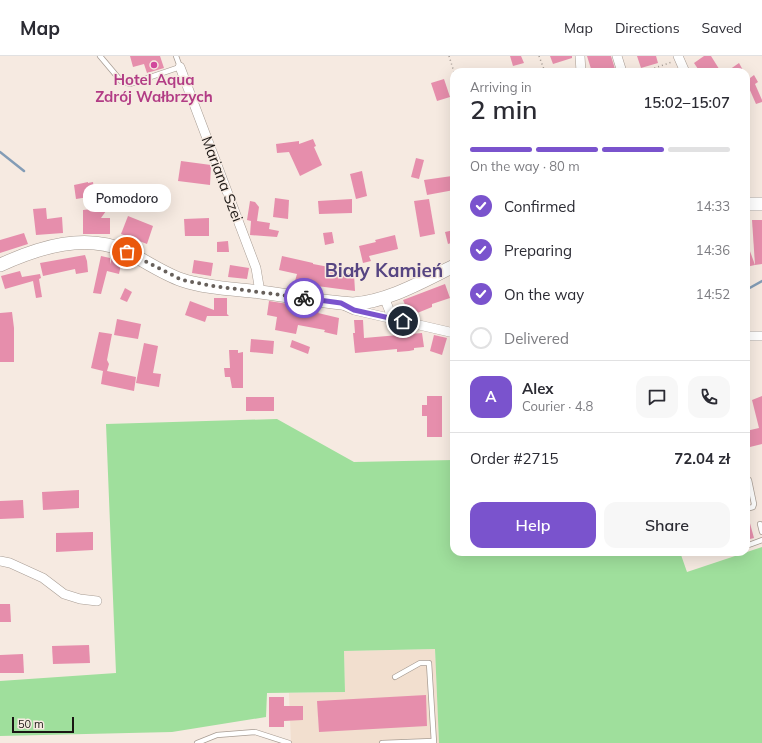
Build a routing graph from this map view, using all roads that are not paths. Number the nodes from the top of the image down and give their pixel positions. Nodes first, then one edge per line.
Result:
1 (100, 56) edge
2 (176, 56) edge
3 (580, 56) edge
4 (617, 56) edge
5 (679, 58) edge
6 (180, 68) junction
7 (581, 68) edge
8 (621, 68) edge
9 (683, 68) edge
10 (750, 204) edge
11 (762, 204) edge
12 (0, 265) edge
13 (450, 268) edge
14 (260, 292) junction
15 (384, 298) junction
16 (341, 303) junction
17 (380, 317) junction
18 (395, 319) junction
19 (450, 332) edge
20 (750, 336) edge
21 (762, 336) edge
22 (750, 485) edge
23 (750, 508) edge
24 (760, 524) dead end
25 (762, 532) edge
26 (762, 540) edge
27 (750, 544) edge
28 (0, 561) edge
29 (97, 601) dead end
30 (395, 677) dead end
31 (433, 742) edge
32 (197, 743) edge
33 (288, 743) edge
34 (382, 743) edge

1 - 6 lane
2 - 6 lane
3 - 7 street
4 - 8 street
5 - 9 street
6 - 14 street, Mariana Szei
10 - 11 street
12 - 14 street
13 - 15 street
14 - 16 street
15 - 16 street
15 - 17 street
15 - 18 street
16 - 17 street
17 - 18 street
18 - 19 street
20 - 21 street
22 - 23 lane
24 - 25 lane
26 - 27 lane
28 - 29 street
30 - 31 lane
31 - 34 lane
32 - 33 lane

